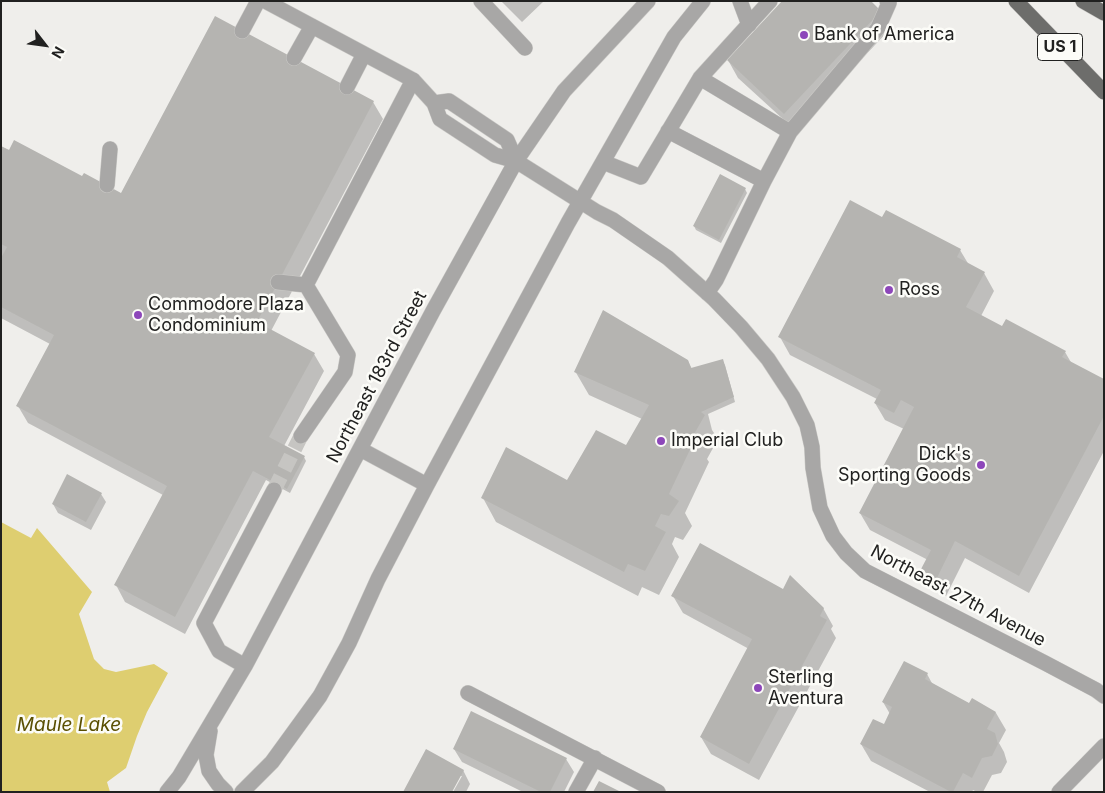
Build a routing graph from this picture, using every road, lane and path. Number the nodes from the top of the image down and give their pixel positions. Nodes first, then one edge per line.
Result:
1 (258, 1) edge
2 (265, 1) edge
3 (481, 1) edge
4 (648, 1) edge
5 (694, 1) edge
6 (703, 1) edge
7 (740, 1) edge
8 (770, 1) edge
9 (887, 1) edge
10 (1016, 1) edge
11 (1083, 1) edge
12 (1104, 13) edge
13 (690, 18) junction
14 (749, 24) junction
15 (312, 26) junction
16 (242, 30) dead end
17 (525, 48) dead end
18 (364, 54) junction
19 (294, 58) dead end
20 (700, 78) junction
21 (413, 80) junction
22 (347, 87) dead end
23 (1104, 92) edge
24 (668, 131) junction
25 (790, 132) junction
26 (110, 149) dead end
27 (516, 160) junction
28 (603, 162) junction
29 (764, 181) junction
30 (107, 185) dead end
31 (580, 201) junction
32 (278, 282) dead end
33 (306, 285) junction
34 (708, 293) junction
35 (301, 436) tunnel mouth
36 (360, 448) junction
37 (427, 485) junction
38 (274, 490) tunnel mouth
39 (245, 666) junction
40 (468, 693) dead end
41 (1104, 696) edge
42 (212, 722) junction
43 (1104, 746) edge
44 (595, 758) junction
45 (167, 792) edge
46 (226, 792) edge
47 (242, 792) edge
48 (576, 792) edge
49 (658, 792) edge
50 (1060, 792) edge

1 - 16 street
2 - 15 street
3 - 17 street
4 - 27 street, Northeast 183rd Street
5 - 13 street
6 - 13 street
7 - 14 street
8 - 14 street
9 - 25 street
10 - 23 main road, US 1
11 - 12 main road
13 - 28 street
14 - 20 street
15 - 18 street
15 - 19 street
18 - 21 street
18 - 22 street
20 - 24 street
20 - 25 street
21 - 27 street
21 - 33 street
24 - 28 street
24 - 29 street
25 - 29 street
26 - 30 street
27 - 31 street, Northeast 27th Avenue
27 - 36 street, Northeast 183rd Street
28 - 31 street
29 - 34 street
31 - 34 street, Northeast 27th Avenue
31 - 37 street
32 - 33 street
33 - 35 street
34 - 41 street, Northeast 27th Avenue
36 - 37 street
36 - 39 street, Northeast 183rd Street
37 - 47 street
38 - 39 street
39 - 42 street, Northeast 183rd Street
40 - 44 street
42 - 45 street, Northeast 183rd Street
42 - 46 street
43 - 50 street
44 - 48 street
44 - 49 street

